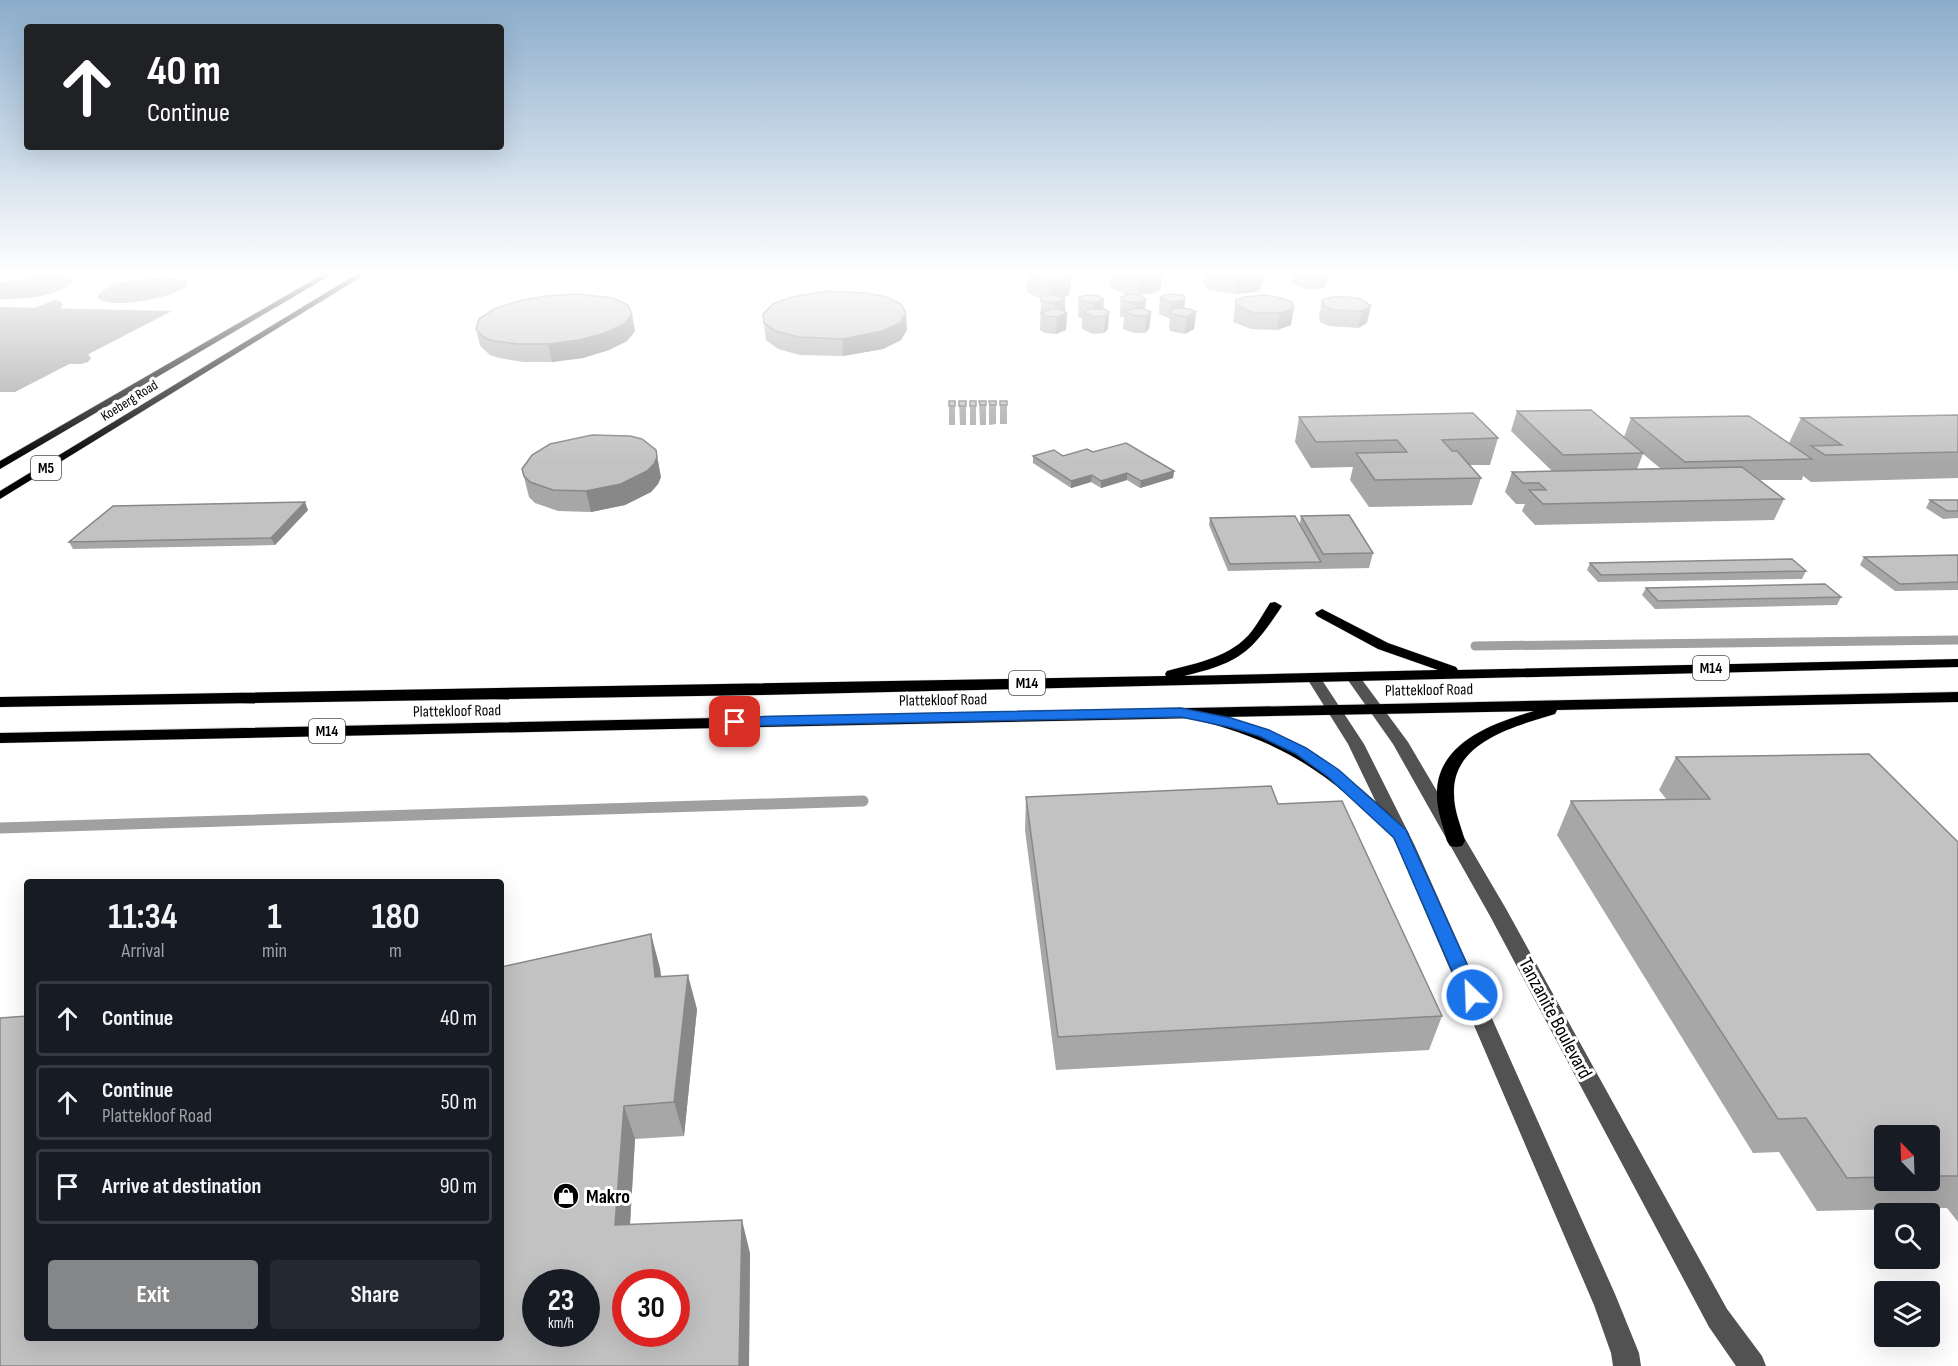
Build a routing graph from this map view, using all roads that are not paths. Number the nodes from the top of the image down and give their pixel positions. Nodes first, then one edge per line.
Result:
1 (223, 336) edge
2 (261, 336) edge
3 (0, 466) edge
4 (0, 496) edge
5 (1275, 606) dead end
6 (1322, 613) dead end
7 (1958, 663) edge
8 (1464, 674) junction
9 (1352, 676) junction
10 (1313, 677) junction
11 (1143, 681) junction
12 (1958, 697) edge
13 (0, 702) edge
14 (1570, 705) junction
15 (1376, 708) junction
16 (1333, 709) junction
17 (1181, 712) junction
18 (0, 738) edge
19 (1400, 834) junction
20 (1456, 841) junction
21 (1627, 1366) edge
22 (1752, 1366) edge

1 - 3 main road, Koeberg Road / M5
2 - 4 main road, Koeberg Road / M5
5 - 11 main road
6 - 8 main road
7 - 8 main road, Plattekloof Road / M14
8 - 9 main road, Plattekloof Road / M14
9 - 10 main road, Plattekloof Road / M14
9 - 15 street, Tanzanite Boulevard
10 - 11 main road, Plattekloof Road / M14
10 - 16 street
11 - 13 main road, Plattekloof Road / M14
12 - 14 main road, Plattekloof Road / M14
14 - 15 main road, Plattekloof Road / M14
14 - 20 main road
15 - 16 main road, Plattekloof Road / M14
15 - 20 street, Tanzanite Boulevard
16 - 17 main road, Plattekloof Road / M14
16 - 19 street
17 - 18 main road, Plattekloof Road / M14
17 - 19 main road
19 - 21 street
20 - 22 street, Tanzanite Boulevard

